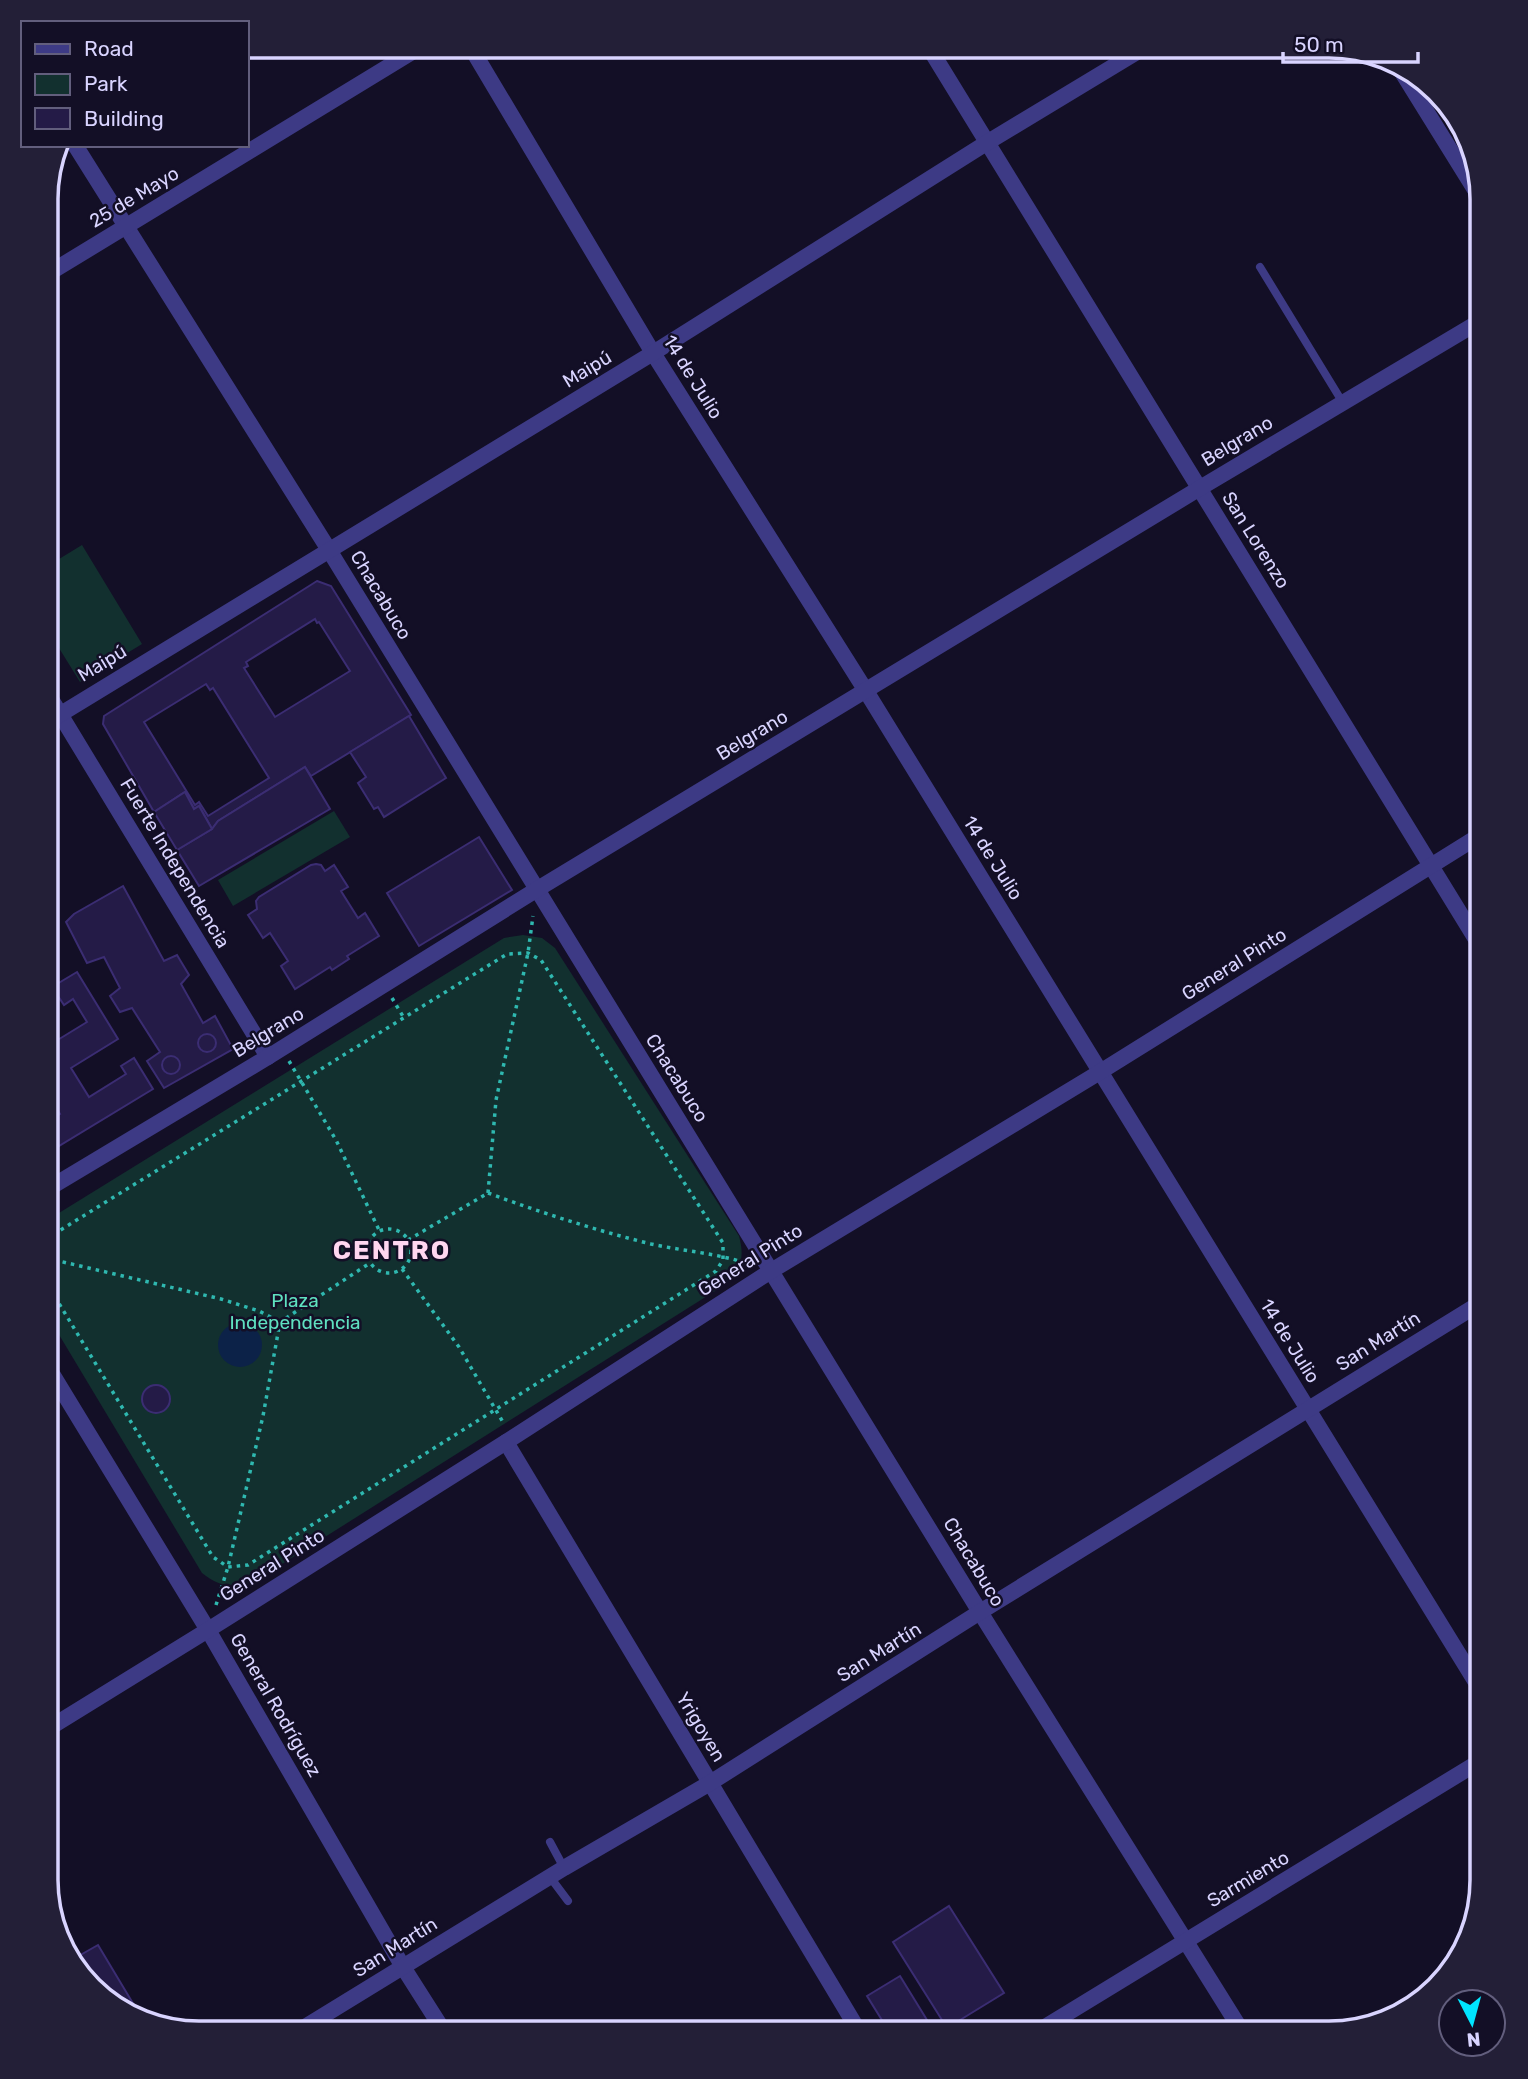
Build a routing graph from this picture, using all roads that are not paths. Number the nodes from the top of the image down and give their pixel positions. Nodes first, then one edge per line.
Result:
1 (402, 58) edge
2 (477, 58) edge
3 (936, 58) edge
4 (1127, 58) edge
5 (1409, 84) edge
6 (988, 142) junction
7 (76, 147) edge
8 (1469, 180) edge
9 (126, 227) junction
10 (1260, 267) dead end
11 (58, 268) edge
12 (1470, 327) edge
13 (653, 353) junction
14 (1343, 402) junction
15 (1200, 488) junction
16 (329, 550) junction
17 (866, 691) junction
18 (58, 715) edge
19 (58, 728) edge
20 (1470, 841) edge
21 (1432, 865) junction
22 (536, 890) junction
23 (1470, 929) edge
24 (275, 1053) junction
25 (1100, 1072) junction
26 (58, 1183) edge
27 (771, 1271) junction
28 (1470, 1309) edge
29 (58, 1384) edge
30 (1307, 1409) junction
31 (510, 1440) junction
32 (980, 1612) junction
33 (208, 1630) junction
34 (1470, 1673) edge
35 (58, 1723) edge
36 (1470, 1767) edge
37 (710, 1783) junction
38 (550, 1842) dead end
39 (557, 1872) junction
40 (568, 1901) dead end
41 (1186, 1941) junction
42 (403, 1967) junction
43 (315, 2021) edge
44 (437, 2021) edge
45 (853, 2021) edge
46 (1056, 2021) edge
47 (1235, 2021) edge

1 - 9 street, 25 de Mayo
2 - 13 street, 14 de Julio
3 - 6 street, San Lorenzo
4 - 6 street, Maipú
5 - 8 street
6 - 13 street, Maipú
6 - 15 street, San Lorenzo
7 - 9 street, Chacabuco
9 - 11 street, 25 de Mayo
9 - 16 street, Chacabuco
10 - 14 lane
12 - 14 street, Belgrano
13 - 16 street, Maipú
13 - 17 street, 14 de Julio
14 - 15 street, Belgrano
15 - 17 street, Belgrano
15 - 21 street, San Lorenzo
16 - 18 street, Maipú
16 - 22 street, Chacabuco
17 - 22 street, Belgrano
17 - 25 street, 14 de Julio
19 - 24 street, Fuerte Independencia
20 - 21 street, General Pinto
21 - 23 street, San Lorenzo
21 - 25 street, General Pinto
22 - 24 street, Belgrano
22 - 27 street, Chacabuco
24 - 26 street, Belgrano
25 - 27 street, General Pinto
25 - 30 street, 14 de Julio
27 - 31 street, General Pinto
27 - 32 street, Chacabuco
28 - 30 street, San Martín
29 - 33 street, General Rodríguez
30 - 32 street, San Martín
30 - 34 street, 14 de Julio
31 - 33 street, General Pinto
31 - 37 street, Yrigoyen
32 - 37 street, San Martín
32 - 41 street, Chacabuco
33 - 35 street, General Pinto
33 - 42 street, General Rodríguez
36 - 41 street, Sarmiento
37 - 39 street, San Martín
37 - 45 street, Yrigoyen
38 - 39 lane
39 - 40 lane
39 - 42 street, San Martín
41 - 46 street, Sarmiento
41 - 47 street, Chacabuco
42 - 43 street, San Martín
42 - 44 street, General Rodríguez

